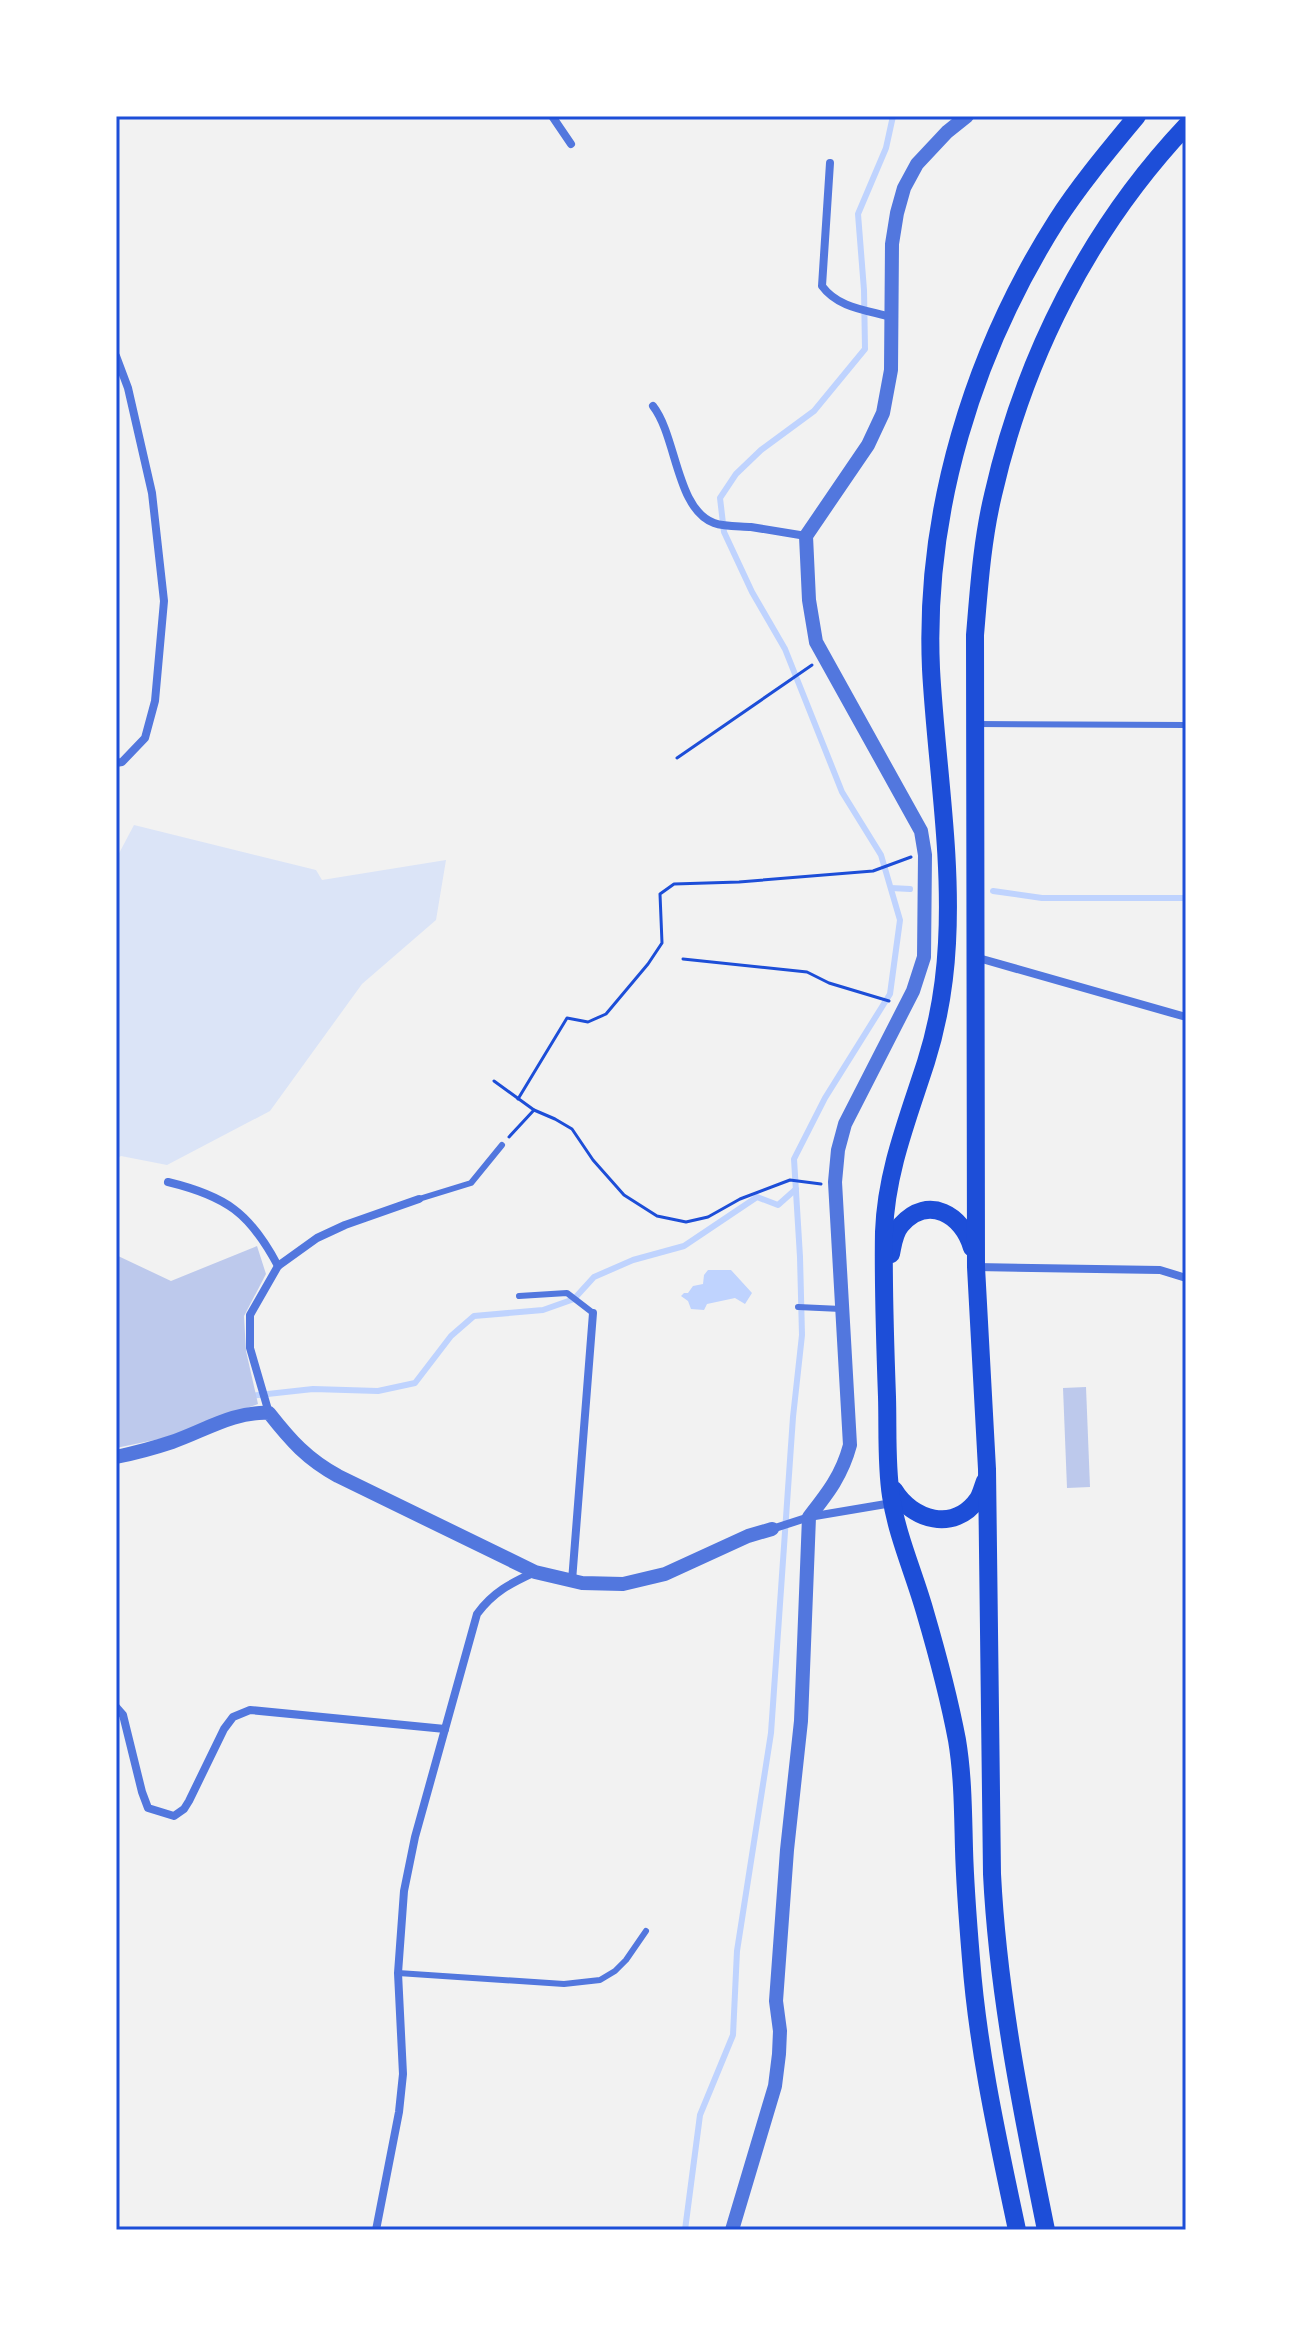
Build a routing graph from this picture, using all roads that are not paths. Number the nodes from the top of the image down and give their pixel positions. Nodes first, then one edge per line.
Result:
1 (552, 116) edge
2 (967, 116) edge
3 (1137, 116) edge
4 (1186, 126) edge
5 (571, 144) dead end
6 (830, 163) dead end
7 (891, 317) junction
8 (116, 356) edge
9 (653, 406) dead end
10 (806, 536) junction
11 (976, 724) junction
12 (1186, 725) edge
13 (116, 763) edge
14 (974, 956) junction
15 (1186, 1017) edge
16 (502, 1145) road end
17 (168, 1182) dead end
18 (419, 1199) joint
19 (278, 1266) junction
20 (976, 1267) junction
21 (1186, 1278) edge
22 (884, 1288) junction
23 (519, 1296) dead end
24 (798, 1307) dead end
25 (834, 1308) junction
26 (593, 1313) joint
27 (268, 1410) junction
28 (116, 1457) edge
29 (987, 1469) junction
30 (890, 1471) junction
31 (893, 1503) junction
32 (809, 1517) junction
33 (772, 1529) joint
34 (535, 1572) junction
35 (572, 1581) junction
36 (116, 1707) edge
37 (445, 1729) junction
38 (646, 1931) dead end
39 (398, 1973) junction
40 (376, 2230) edge
41 (732, 2230) edge
42 (1017, 2230) edge
43 (1046, 2230) edge

1 - 5 street
2 - 7 street
3 - 22 highway
4 - 11 highway
6 - 7 street
7 - 10 street
8 - 13 street
9 - 10 street
10 - 25 street
11 - 12 lane
11 - 14 highway
14 - 15 street
14 - 20 highway
16 - 18 lane
17 - 19 street
18 - 19 street
19 - 27 street
20 - 21 street
20 - 22 highway
20 - 29 highway
22 - 30 highway
23 - 26 lane
24 - 25 lane
25 - 32 street
26 - 35 street
27 - 28 street
27 - 34 street
29 - 30 highway
29 - 43 highway
30 - 31 highway
31 - 32 street
31 - 42 highway
32 - 33 street
32 - 41 street
33 - 35 street
34 - 35 street
34 - 37 street
36 - 37 street
37 - 39 street
38 - 39 lane
39 - 40 street

